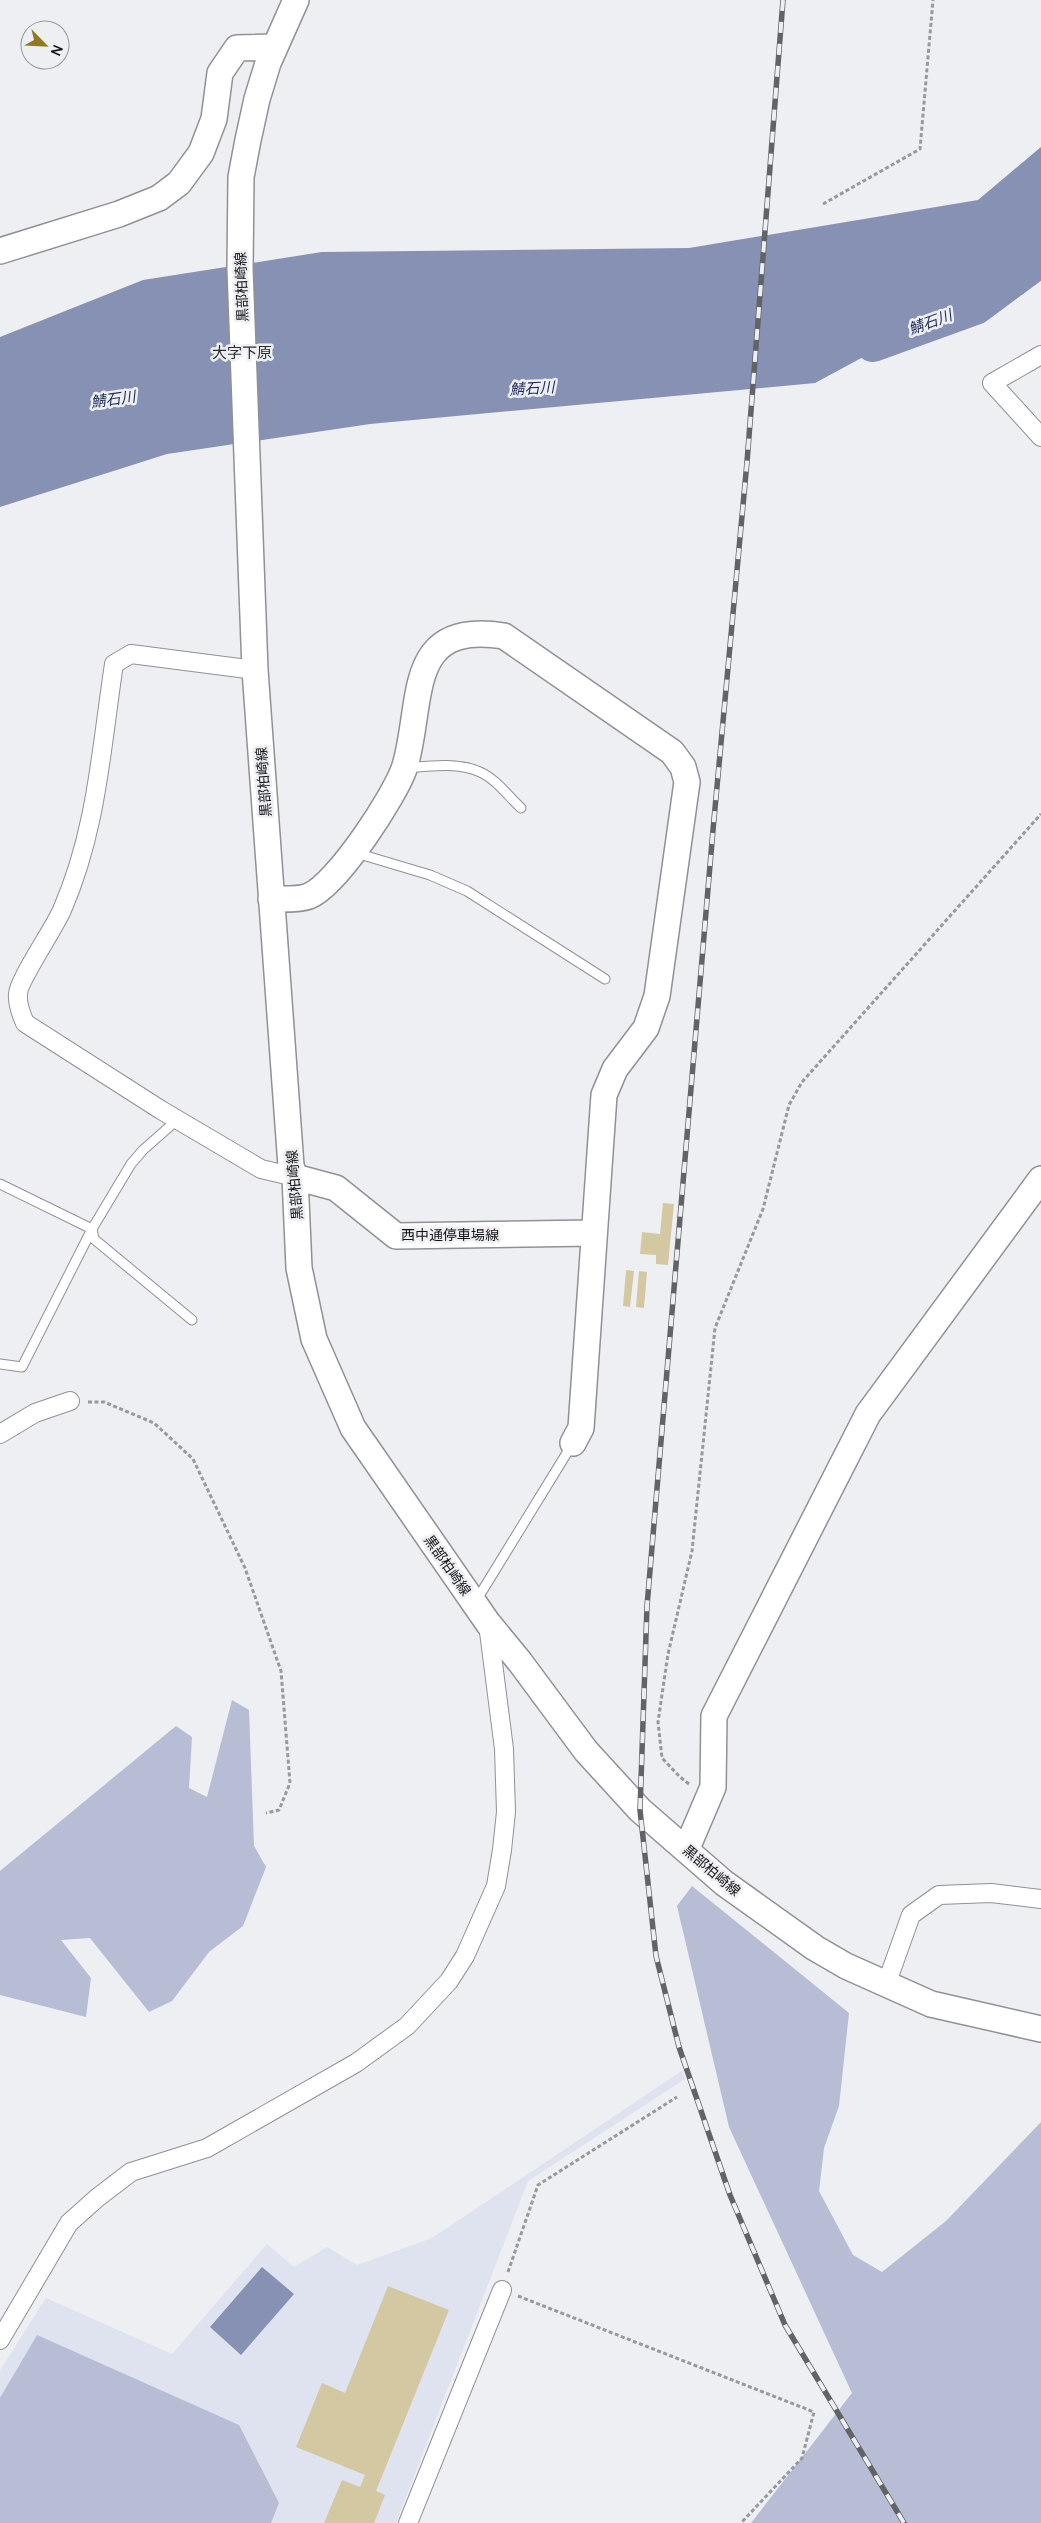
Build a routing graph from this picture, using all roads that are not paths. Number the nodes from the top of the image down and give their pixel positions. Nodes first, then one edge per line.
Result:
1 (296, 0) edge
2 (274, 47) junction
3 (0, 252) edge
4 (1041, 355) edge
5 (1041, 437) edge
6 (255, 670) junction
7 (404, 768) junction
8 (520, 808) dead end
9 (353, 852) junction
10 (271, 899) junction
11 (605, 979) dead end
12 (177, 1120) junction
13 (295, 1177) junction
14 (1041, 1179) edge
15 (0, 1184) edge
16 (92, 1230) junction
17 (593, 1233) junction
18 (192, 1320) dead end
19 (0, 1364) edge
20 (70, 1402) road end
21 (0, 1434) edge
22 (573, 1443) joint
23 (481, 1613) junction
24 (687, 1848) junction
25 (1041, 1899) edge
26 (886, 1985) junction
27 (1041, 2030) edge
28 (502, 2290) road end
29 (0, 2340) edge
30 (408, 2523) edge

1 - 2 main road, 黒部柏崎線
2 - 3 main road
2 - 6 main road, 黒部柏崎線
4 - 5 street
6 - 10 main road, 黒部柏崎線
6 - 12 street
7 - 8 lane
7 - 9 main road
7 - 17 main road
9 - 10 main road
9 - 11 lane
10 - 13 main road, 黒部柏崎線
12 - 13 street
12 - 16 lane
13 - 17 main road, 西中通停車場線
13 - 23 main road, 黒部柏崎線
14 - 24 main road
15 - 16 lane
16 - 18 lane
16 - 19 lane
17 - 22 main road
20 - 21 street
22 - 23 lane
23 - 24 main road, 黒部柏崎線
23 - 29 street
24 - 26 main road, 黒部柏崎線
25 - 26 street
26 - 27 main road, 黒部柏崎線
28 - 30 street

